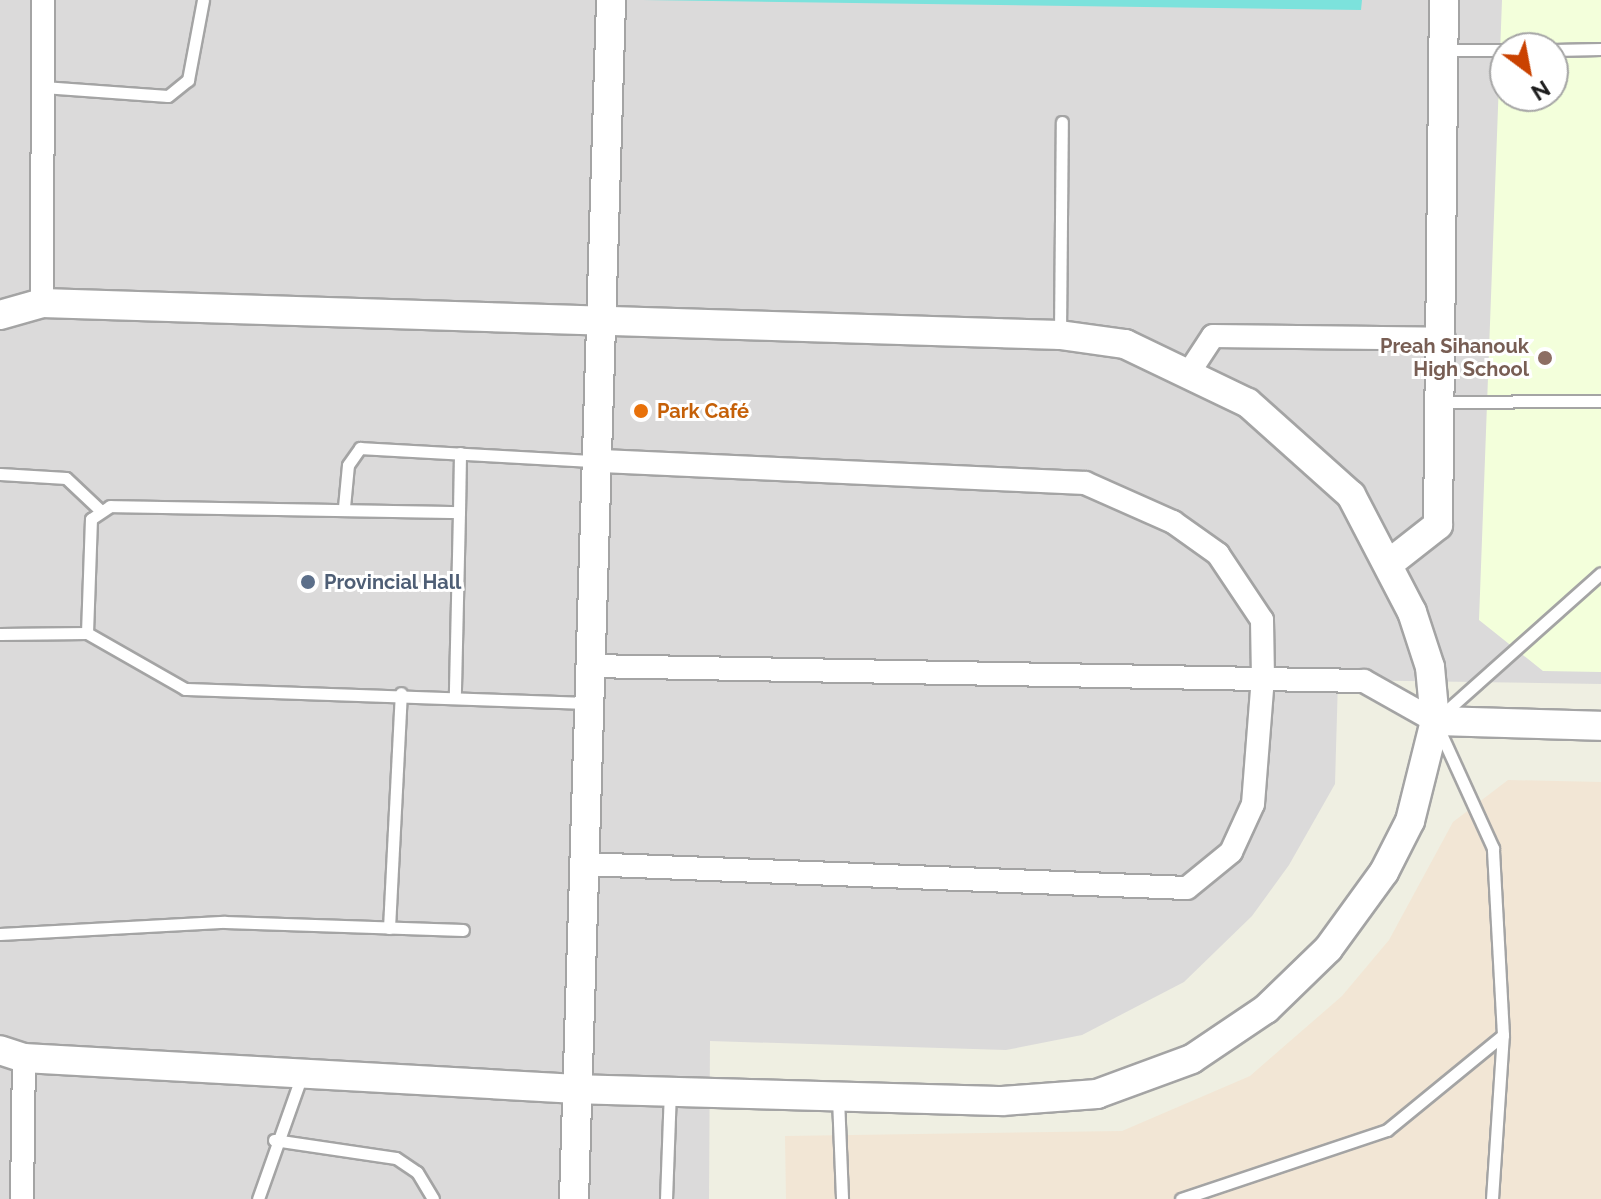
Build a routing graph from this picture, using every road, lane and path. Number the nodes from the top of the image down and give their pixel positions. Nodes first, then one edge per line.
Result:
1 (43, 0) edge
2 (203, 0) edge
3 (611, 0) edge
4 (1444, 0) edge
5 (1601, 49) edge
6 (1444, 50) junction
7 (1489, 50) edge
8 (1569, 50) edge
9 (43, 87) junction
10 (1062, 122) dead end
11 (42, 303) junction
12 (0, 315) edge
13 (601, 324) junction
14 (1060, 335) junction
15 (1444, 339) junction
16 (1188, 374) junction
17 (1601, 401) edge
18 (1442, 402) junction
19 (460, 453) junction
20 (596, 461) junction
21 (0, 474) edge
22 (344, 507) junction
23 (100, 510) junction
24 (459, 512) junction
25 (1391, 562) junction
26 (1601, 573) edge
27 (87, 633) junction
28 (0, 634) edge
29 (590, 666) junction
30 (1263, 678) junction
31 (401, 693) junction
32 (455, 695) junction
33 (589, 703) junction
34 (1435, 721) junction
35 (1601, 726) edge
36 (584, 864) junction
37 (389, 928) junction
38 (463, 930) dead end
39 (0, 934) edge
40 (1503, 1035) junction
41 (12, 1054) edge
42 (302, 1075) junction
43 (577, 1089) junction
44 (670, 1091) junction
45 (838, 1097) junction
46 (274, 1140) junction
47 (22, 1199) edge
48 (258, 1199) edge
49 (433, 1199) edge
50 (574, 1199) edge
51 (666, 1199) edge
52 (842, 1199) edge
53 (1181, 1199) edge
54 (1492, 1199) edge

1 - 9 street
2 - 9 lane
3 - 13 street
4 - 6 street
5 - 8 lane
6 - 7 lane
6 - 15 street
9 - 11 street
10 - 14 lane
11 - 12 street
11 - 13 street
13 - 14 street
13 - 20 street
14 - 16 street
15 - 16 street
15 - 18 street
16 - 25 street
17 - 18 lane
18 - 25 street
19 - 20 lane
19 - 22 lane
19 - 24 lane
20 - 29 street
20 - 30 street
21 - 23 lane
22 - 23 lane
22 - 24 lane
23 - 27 lane
24 - 32 lane
25 - 34 street
26 - 34 lane
27 - 28 lane
27 - 31 lane
29 - 30 street
29 - 33 street
30 - 34 street
30 - 36 street
31 - 32 lane
31 - 37 lane
32 - 33 lane
33 - 36 street
34 - 35 street
34 - 40 lane
34 - 45 street
36 - 43 street
37 - 38 lane
37 - 39 lane
40 - 53 lane
40 - 54 lane
41 - 42 street
41 - 47 street
42 - 43 street
42 - 46 lane
43 - 44 street
43 - 50 street
44 - 45 street
44 - 51 lane
45 - 52 lane
46 - 48 lane
46 - 49 lane

